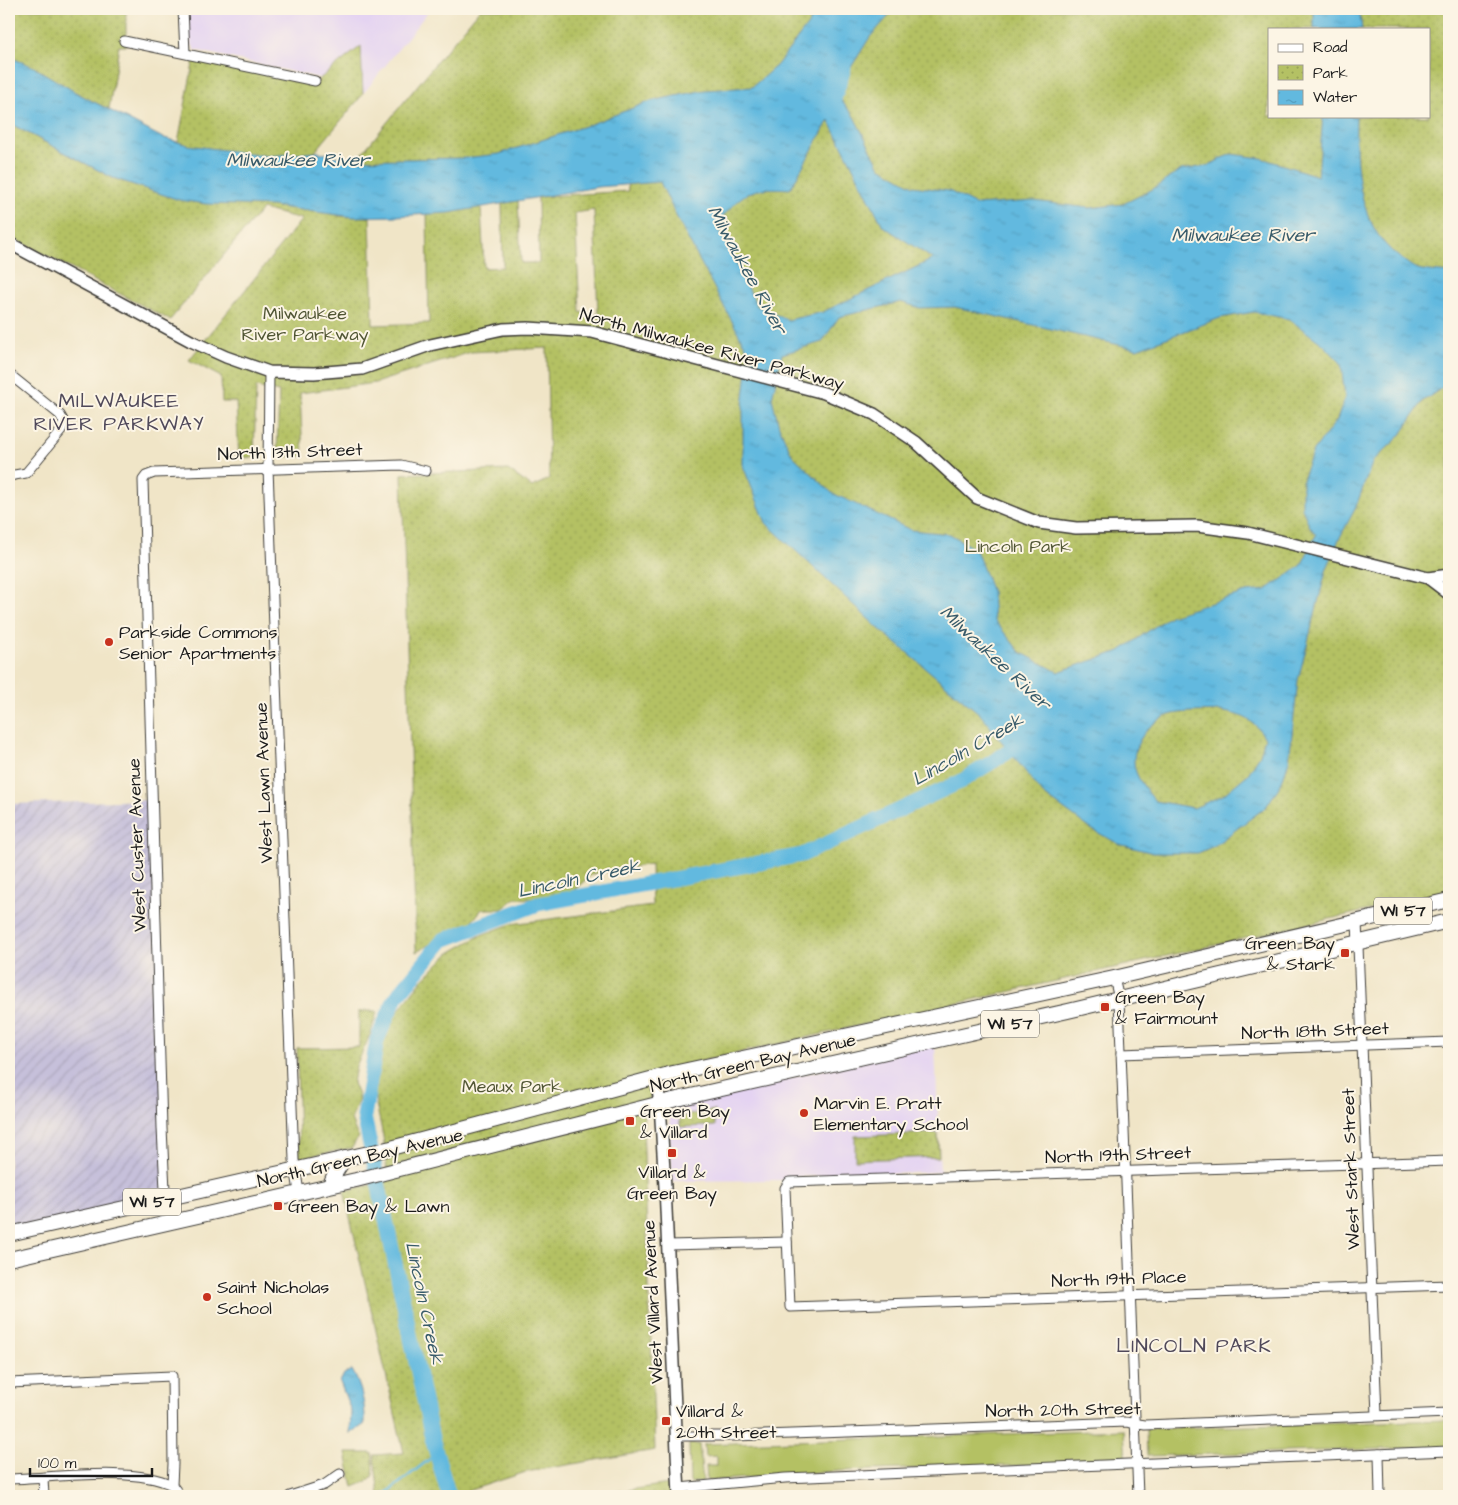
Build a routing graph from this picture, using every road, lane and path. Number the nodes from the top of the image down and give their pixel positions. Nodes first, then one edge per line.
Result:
1 (183, 9) edge
2 (124, 42) dead end
3 (185, 53) junction
4 (316, 80) dead end
5 (9, 244) edge
6 (269, 372) junction
7 (9, 374) edge
8 (268, 468) junction
9 (426, 471) dead end
10 (154, 473) joint
11 (9, 476) edge
12 (1449, 575) edge
13 (1428, 578) junction
14 (1449, 594) edge
15 (1449, 900) edge
16 (1358, 921) junction
17 (1449, 921) edge
18 (1359, 942) junction
19 (1114, 978) junction
20 (1119, 999) junction
21 (1449, 1042) edge
22 (1363, 1045) junction
23 (1121, 1054) junction
24 (656, 1078) junction
25 (660, 1103) junction
26 (348, 1158) junction
27 (1449, 1161) edge
28 (1367, 1164) junction
29 (294, 1168) junction
30 (1126, 1172) junction
31 (330, 1185) junction
32 (299, 1192) junction
33 (166, 1199) junction
34 (172, 1221) junction
35 (9, 1234) edge
36 (787, 1242) junction
37 (668, 1245) junction
38 (9, 1259) edge
39 (1449, 1284) edge
40 (1372, 1287) junction
41 (1131, 1294) junction
42 (9, 1383) edge
43 (1449, 1413) edge
44 (1377, 1415) junction
45 (1136, 1424) junction
46 (676, 1436) junction
47 (1449, 1451) edge
48 (1378, 1454) junction
49 (1137, 1463) junction
50 (340, 1474) dead end
51 (44, 1478) junction
52 (9, 1479) edge
53 (172, 1485) junction
54 (679, 1492) edge
55 (44, 1496) edge
56 (180, 1496) edge
57 (290, 1496) edge
58 (1138, 1496) edge
59 (1380, 1496) edge

1 - 3 street
2 - 3 street
3 - 4 street
5 - 6 street, North Milwaukee River Parkway
6 - 8 street, West Lawn Avenue
6 - 13 street, North Milwaukee River Parkway
7 - 11 street
8 - 9 street, North 13th Street
8 - 10 street, North 13th Street
8 - 29 street, West Lawn Avenue
10 - 33 street, West Custer Avenue
12 - 13 street, North Milwaukee River Parkway
13 - 14 street, North Milwaukee River Parkway
15 - 16 main road, North Green Bay Avenue / WI 57
16 - 18 street, West Stark Street
16 - 19 main road, North Green Bay Avenue / WI 57
17 - 18 main road, North Green Bay Avenue / WI 57
18 - 20 main road, North Green Bay Avenue / WI 57
18 - 22 street, West Stark Street
19 - 20 street
19 - 24 main road, North Green Bay Avenue / WI 57
20 - 23 street
20 - 25 main road, North Green Bay Avenue / WI 57
21 - 22 street, North 18th Street
22 - 23 street, North 18th Street
22 - 28 street, West Stark Street
23 - 30 street
24 - 25 street, West Villard Avenue
24 - 26 main road, North Green Bay Avenue / WI 57
25 - 31 main road, North Green Bay Avenue / WI 57
25 - 37 street, West Villard Avenue
26 - 29 main road, North Green Bay Avenue / WI 57
26 - 31 main road
27 - 28 street, North 19th Street
28 - 30 street, North 19th Street
28 - 40 street, West Stark Street
29 - 32 street, West Lawn Avenue
29 - 33 main road, North Green Bay Avenue / WI 57
30 - 36 street, North 19th Street
30 - 41 street
31 - 32 main road, North Green Bay Avenue / WI 57
32 - 34 main road, North Green Bay Avenue / WI 57
33 - 34 street, West Custer Avenue
33 - 35 main road, North Green Bay Avenue / WI 57
34 - 38 main road, North Green Bay Avenue / WI 57
36 - 37 street
36 - 41 street, North 19th Place
37 - 46 street, West Villard Avenue
39 - 40 street, North 19th Place
40 - 41 street, North 19th Place
40 - 44 street, West Stark Street
41 - 45 street
42 - 53 street
43 - 44 street, North 20th Street
44 - 45 street, North 20th Street
45 - 46 street, North 20th Street
45 - 49 street
46 - 54 street, West Villard Avenue
47 - 48 street
48 - 49 street
48 - 59 street
49 - 54 street
49 - 58 street
50 - 57 street
51 - 52 street
51 - 53 street
51 - 55 street
53 - 56 street

